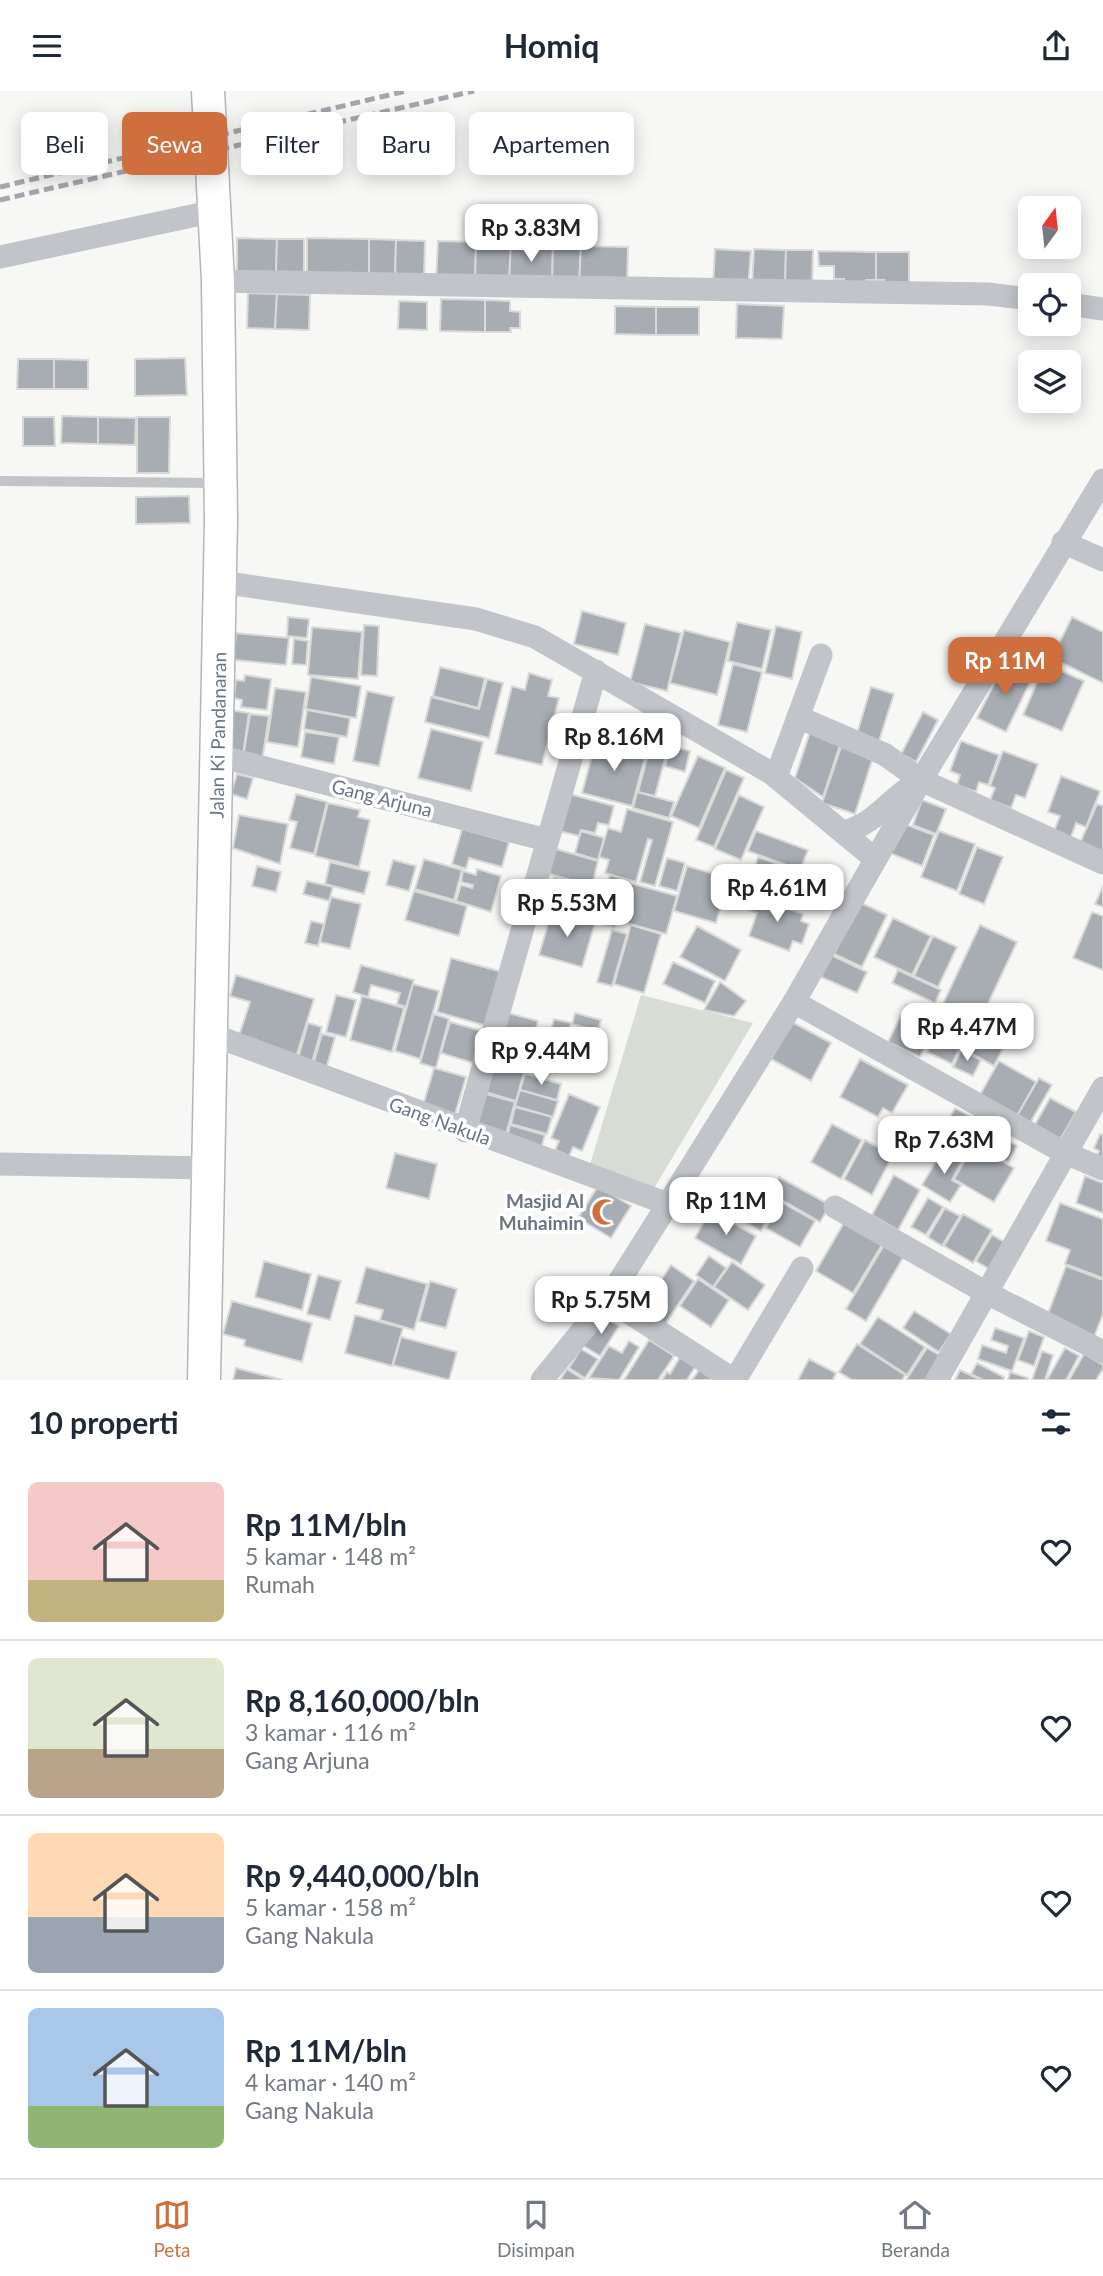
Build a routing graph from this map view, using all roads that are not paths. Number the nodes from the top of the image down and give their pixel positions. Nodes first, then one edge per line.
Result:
1 (208, 91) edge
2 (215, 211) junction
3 (0, 257) edge
4 (218, 281) junction
5 (1018, 297) edge
6 (1081, 306) edge
7 (1103, 309) edge
8 (1103, 480) edge
9 (0, 481) edge
10 (219, 483) junction
11 (1063, 542) junction
12 (1103, 560) edge
13 (220, 582) junction
14 (821, 655) dead end
15 (596, 671) junction
16 (798, 717) junction
17 (218, 756) junction
18 (776, 777) junction
19 (921, 780) junction
20 (843, 832) junction
21 (547, 840) junction
22 (875, 859) junction
23 (1103, 863) edge
24 (794, 1002) junction
25 (213, 1035) junction
26 (1103, 1088) edge
27 (465, 1131) junction
28 (1065, 1153) junction
29 (0, 1164) edge
30 (209, 1168) junction
31 (1103, 1169) edge
32 (668, 1203) junction
33 (835, 1207) dead end
34 (802, 1268) dead end
35 (985, 1291) junction
36 (608, 1299) junction
37 (1103, 1352) edge
38 (204, 1380) edge
39 (542, 1380) edge
40 (735, 1380) edge
41 (937, 1380) edge

1 - 2 main road, Jalan Ki Pandanaran
2 - 3 street
2 - 4 main road, Jalan Ki Pandanaran
4 - 5 street
4 - 10 main road, Jalan Ki Pandanaran
6 - 7 street
8 - 11 street
9 - 10 lane
10 - 13 main road, Jalan Ki Pandanaran
11 - 12 street
11 - 19 street
13 - 15 street
13 - 17 main road, Jalan Ki Pandanaran
14 - 16 street
15 - 18 street
15 - 21 street
16 - 18 street
16 - 19 street
17 - 21 street, Gang Arjuna
17 - 25 main road, Jalan Ki Pandanaran
18 - 20 street
19 - 20 street
19 - 22 street
19 - 23 street
20 - 22 street
21 - 27 street
22 - 24 street
24 - 28 street
24 - 32 street
25 - 27 street, Gang Nakula
25 - 30 main road, Jalan Ki Pandanaran
26 - 28 street
27 - 32 street, Gang Nakula
28 - 31 street
28 - 35 street
29 - 30 street
30 - 38 main road, Jalan Ki Pandanaran
32 - 36 street
33 - 35 street
34 - 40 street
35 - 37 street
35 - 41 street
36 - 39 street
36 - 40 street

